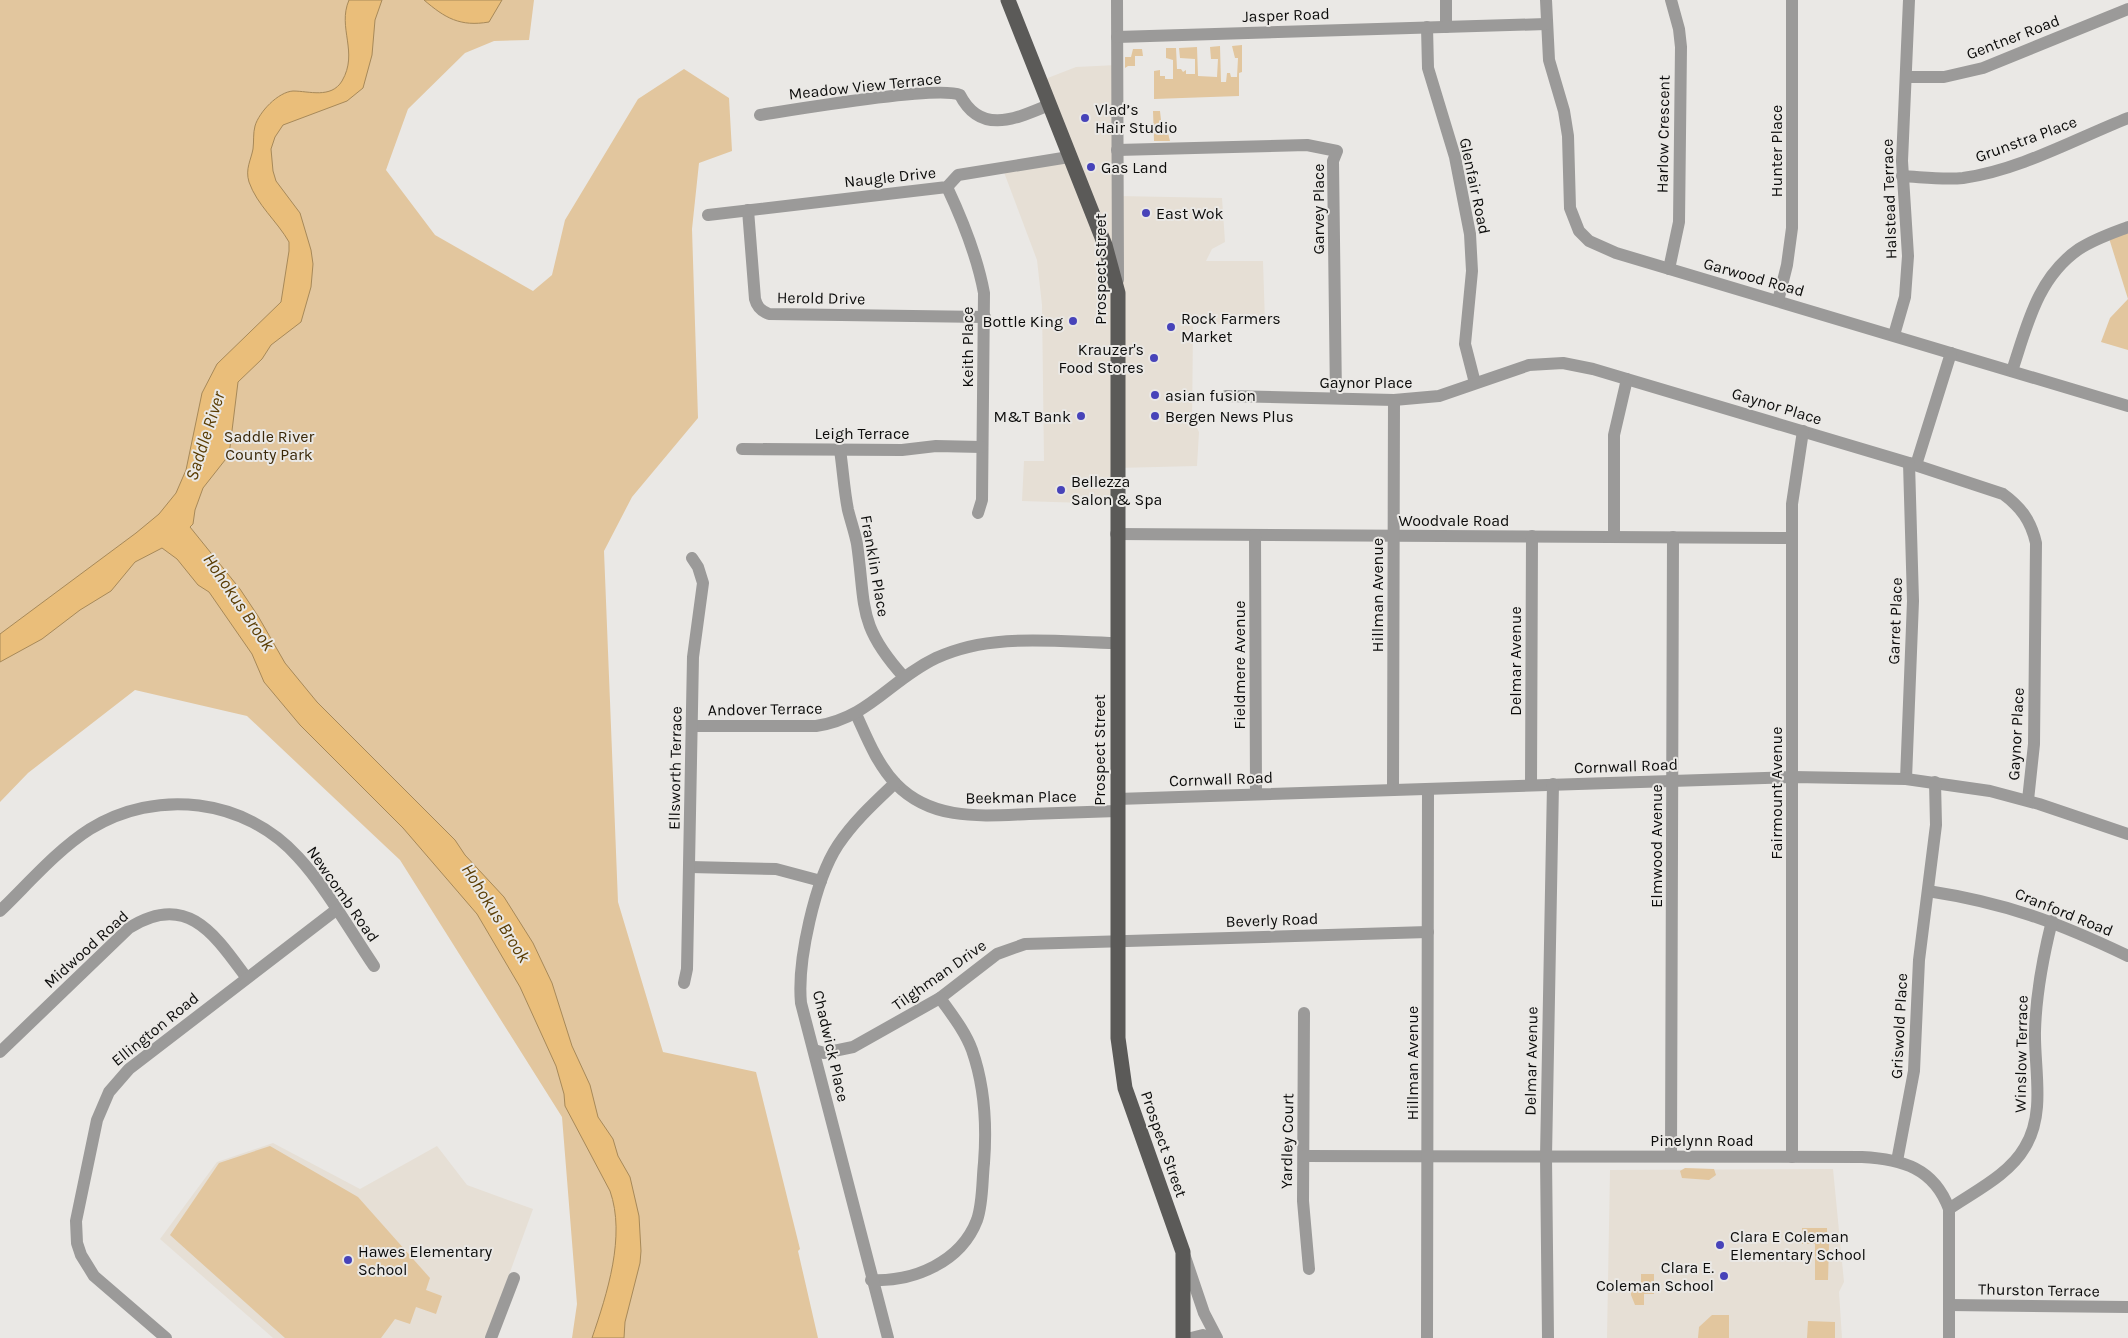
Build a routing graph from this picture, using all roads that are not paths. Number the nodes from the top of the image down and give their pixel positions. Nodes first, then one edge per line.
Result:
1 (1008, 0) edge
2 (1117, 0) edge
3 (1446, 0) edge
4 (1546, 0) edge
5 (1671, 0) edge
6 (1792, 0) edge
7 (1909, 0) edge
8 (2128, 9) edge
9 (1546, 24) junction
10 (1427, 27) junction
11 (1446, 27) junction
12 (1117, 37) junction
13 (1906, 77) junction
14 (1049, 105) junction
15 (760, 115) dead end
16 (2128, 118) edge
17 (1117, 150) junction
18 (1069, 157) junction
19 (1902, 176) junction
20 (947, 187) junction
21 (748, 210) junction
22 (708, 215) dead end
23 (2128, 226) edge
24 (1668, 269) junction
25 (1118, 293) junction
26 (1778, 302) junction
27 (985, 317) junction
28 (1894, 335) junction
29 (1951, 353) junction
30 (2012, 371) junction
31 (1627, 379) junction
32 (1475, 382) junction
33 (1226, 396) dead end
34 (1336, 398) junction
35 (1394, 400) junction
36 (2128, 406) edge
37 (1803, 431) junction
38 (982, 447) junction
39 (742, 449) dead end
40 (840, 450) junction
41 (1913, 464) junction
42 (978, 513) dead end
43 (1116, 534) junction
44 (1255, 535) junction
45 (1394, 536) junction
46 (1532, 536) junction
47 (1614, 537) junction
48 (1673, 537) junction
49 (1792, 538) junction
50 (692, 558) dead end
51 (1116, 643) junction
52 (904, 677) junction
53 (856, 714) junction
54 (692, 726) junction
55 (1793, 776) junction
56 (1906, 779) junction
57 (1673, 780) junction
58 (1935, 782) junction
59 (895, 783) junction
60 (1553, 784) junction
61 (1530, 785) junction
62 (1428, 789) junction
63 (1393, 790) junction
64 (1256, 794) junction
65 (2028, 800) junction
66 (1117, 805) junction
67 (2128, 834) edge
68 (690, 867) junction
69 (822, 881) junction
70 (1928, 892) junction
71 (336, 910) junction
72 (0, 911) edge
73 (2052, 921) junction
74 (1428, 932) junction
75 (1118, 942) junction
76 (2128, 956) edge
77 (374, 966) dead end
78 (246, 977) junction
79 (684, 983) dead end
80 (940, 998) junction
81 (1304, 1013) dead end
82 (814, 1050) junction
83 (0, 1052) edge
84 (1671, 1155) junction
85 (1304, 1156) junction
86 (1428, 1156) junction
87 (1792, 1157) junction
88 (1546, 1158) junction
89 (1897, 1162) junction
90 (1949, 1209) junction
91 (1183, 1252) junction
92 (1308, 1269) dead end
93 (514, 1278) dead end
94 (871, 1280) junction
95 (1950, 1306) junction
96 (2128, 1307) edge
97 (166, 1338) edge
98 (491, 1338) edge
99 (888, 1338) edge
100 (1183, 1338) edge
101 (1191, 1338) edge
102 (1210, 1338) edge
103 (1217, 1338) edge
104 (1427, 1338) edge
105 (1548, 1338) edge
106 (1949, 1338) edge

1 - 14 main road
2 - 12 street, Prospect Street
3 - 11 street
4 - 9 street, Garwood Road
5 - 24 street, Harlow Crescent
6 - 26 street, Hunter Place
7 - 13 street, Halstead Terrace
8 - 13 street, Gentner Road
9 - 11 street, Jasper Road
9 - 24 street, Garwood Road
10 - 11 street, Jasper Road
10 - 12 street, Jasper Road
10 - 32 street, Glenfair Road
12 - 17 street, Prospect Street
13 - 19 street, Halstead Terrace
14 - 15 street, Meadow View Terrace
14 - 18 main road
16 - 19 street, Grunstra Place
17 - 25 street, Prospect Street
17 - 34 street, Garvey Place
18 - 20 street, Naugle Drive
18 - 25 main road
19 - 28 street, Halstead Terrace
20 - 21 street, Naugle Drive
20 - 27 street, Keith Place
21 - 22 street, Naugle Drive
21 - 27 street, Herold Drive
23 - 30 street
24 - 26 street, Garwood Road
25 - 43 main road, Prospect Street
26 - 28 street, Garwood Road
27 - 38 street, Keith Place
28 - 29 street, Garwood Road
29 - 30 street, Garwood Road
29 - 41 street, Garret Place
30 - 36 street, Garwood Road
31 - 32 street, Gaynor Place
31 - 37 street, Gaynor Place
31 - 47 street
32 - 35 street, Gaynor Place
33 - 34 street, Gaynor Place
34 - 35 street, Gaynor Place
35 - 45 street, Hillman Avenue
37 - 41 street, Gaynor Place
37 - 49 street, Fairmount Avenue
38 - 40 street, Leigh Terrace
38 - 42 street, Keith Place
39 - 40 street, Leigh Terrace
40 - 52 street, Franklin Place
41 - 56 street, Garret Place
41 - 65 street, Gaynor Place
43 - 44 street, Woodvale Road
43 - 51 main road, Prospect Street
44 - 45 street, Woodvale Road
44 - 64 street, Fieldmere Avenue
45 - 46 street, Woodvale Road
45 - 63 street, Hillman Avenue
46 - 47 street, Woodvale Road
46 - 61 street, Delmar Avenue
47 - 48 street, Woodvale Road
48 - 49 street, Woodvale Road
48 - 57 street, Elmwood Avenue
49 - 55 street, Fairmount Avenue
50 - 54 street, Ellsworth Terrace
51 - 52 street, Andover Terrace
51 - 66 main road, Prospect Street
52 - 53 street, Andover Terrace
53 - 54 street, Andover Terrace
53 - 59 street, Beekman Place
54 - 68 street, Ellsworth Terrace
55 - 56 street, Cornwall Road
55 - 57 street, Cornwall Road
55 - 87 street, Fairmount Avenue
56 - 58 street, Cornwall Road
57 - 60 street, Cornwall Road
57 - 84 street, Elmwood Avenue
58 - 65 street, Cornwall Road
58 - 70 street
59 - 66 street, Beekman Place
59 - 69 street, Chadwick Place
60 - 61 street, Cornwall Road
60 - 88 street, Delmar Avenue
61 - 62 street, Cornwall Road
62 - 63 street, Cornwall Road
62 - 74 street, Hillman Avenue
63 - 64 street, Cornwall Road
64 - 66 street, Cornwall Road
65 - 67 street, Cornwall Road
66 - 75 main road, Prospect Street
68 - 69 street
68 - 79 street, Ellsworth Terrace
69 - 82 street, Chadwick Place
70 - 73 street, Cranford Road
70 - 89 street, Griswold Place
71 - 72 street, Newcomb Road
71 - 77 street, Newcomb Road
71 - 78 street, Ellington Road
73 - 76 street, Cranford Road
73 - 90 street, Winslow Terrace
74 - 75 street, Beverly Road
74 - 86 street, Hillman Avenue
75 - 80 street, Tilghman Drive
75 - 91 main road, Prospect Street
78 - 83 street, Midwood Road
78 - 97 street, Ellington Road
80 - 82 street, Tilghman Drive
80 - 94 street
81 - 85 street, Yardley Court
82 - 94 street, Chadwick Place
84 - 87 street, Pinelynn Road
84 - 88 street, Pinelynn Road
85 - 86 street, Pinelynn Road
85 - 92 street, Yardley Court
86 - 88 street, Pinelynn Road
86 - 104 street, Hillman Avenue
87 - 89 street, Pinelynn Road
88 - 105 street, Delmar Avenue
89 - 90 street, Pinelynn Road
90 - 95 street, Pinelynn Road
91 - 100 main road, Prospect Street
91 - 103 street
93 - 98 street
94 - 99 street, Chadwick Place
95 - 96 street, Thurston Terrace
95 - 106 street, Pinelynn Road
101 - 102 street

